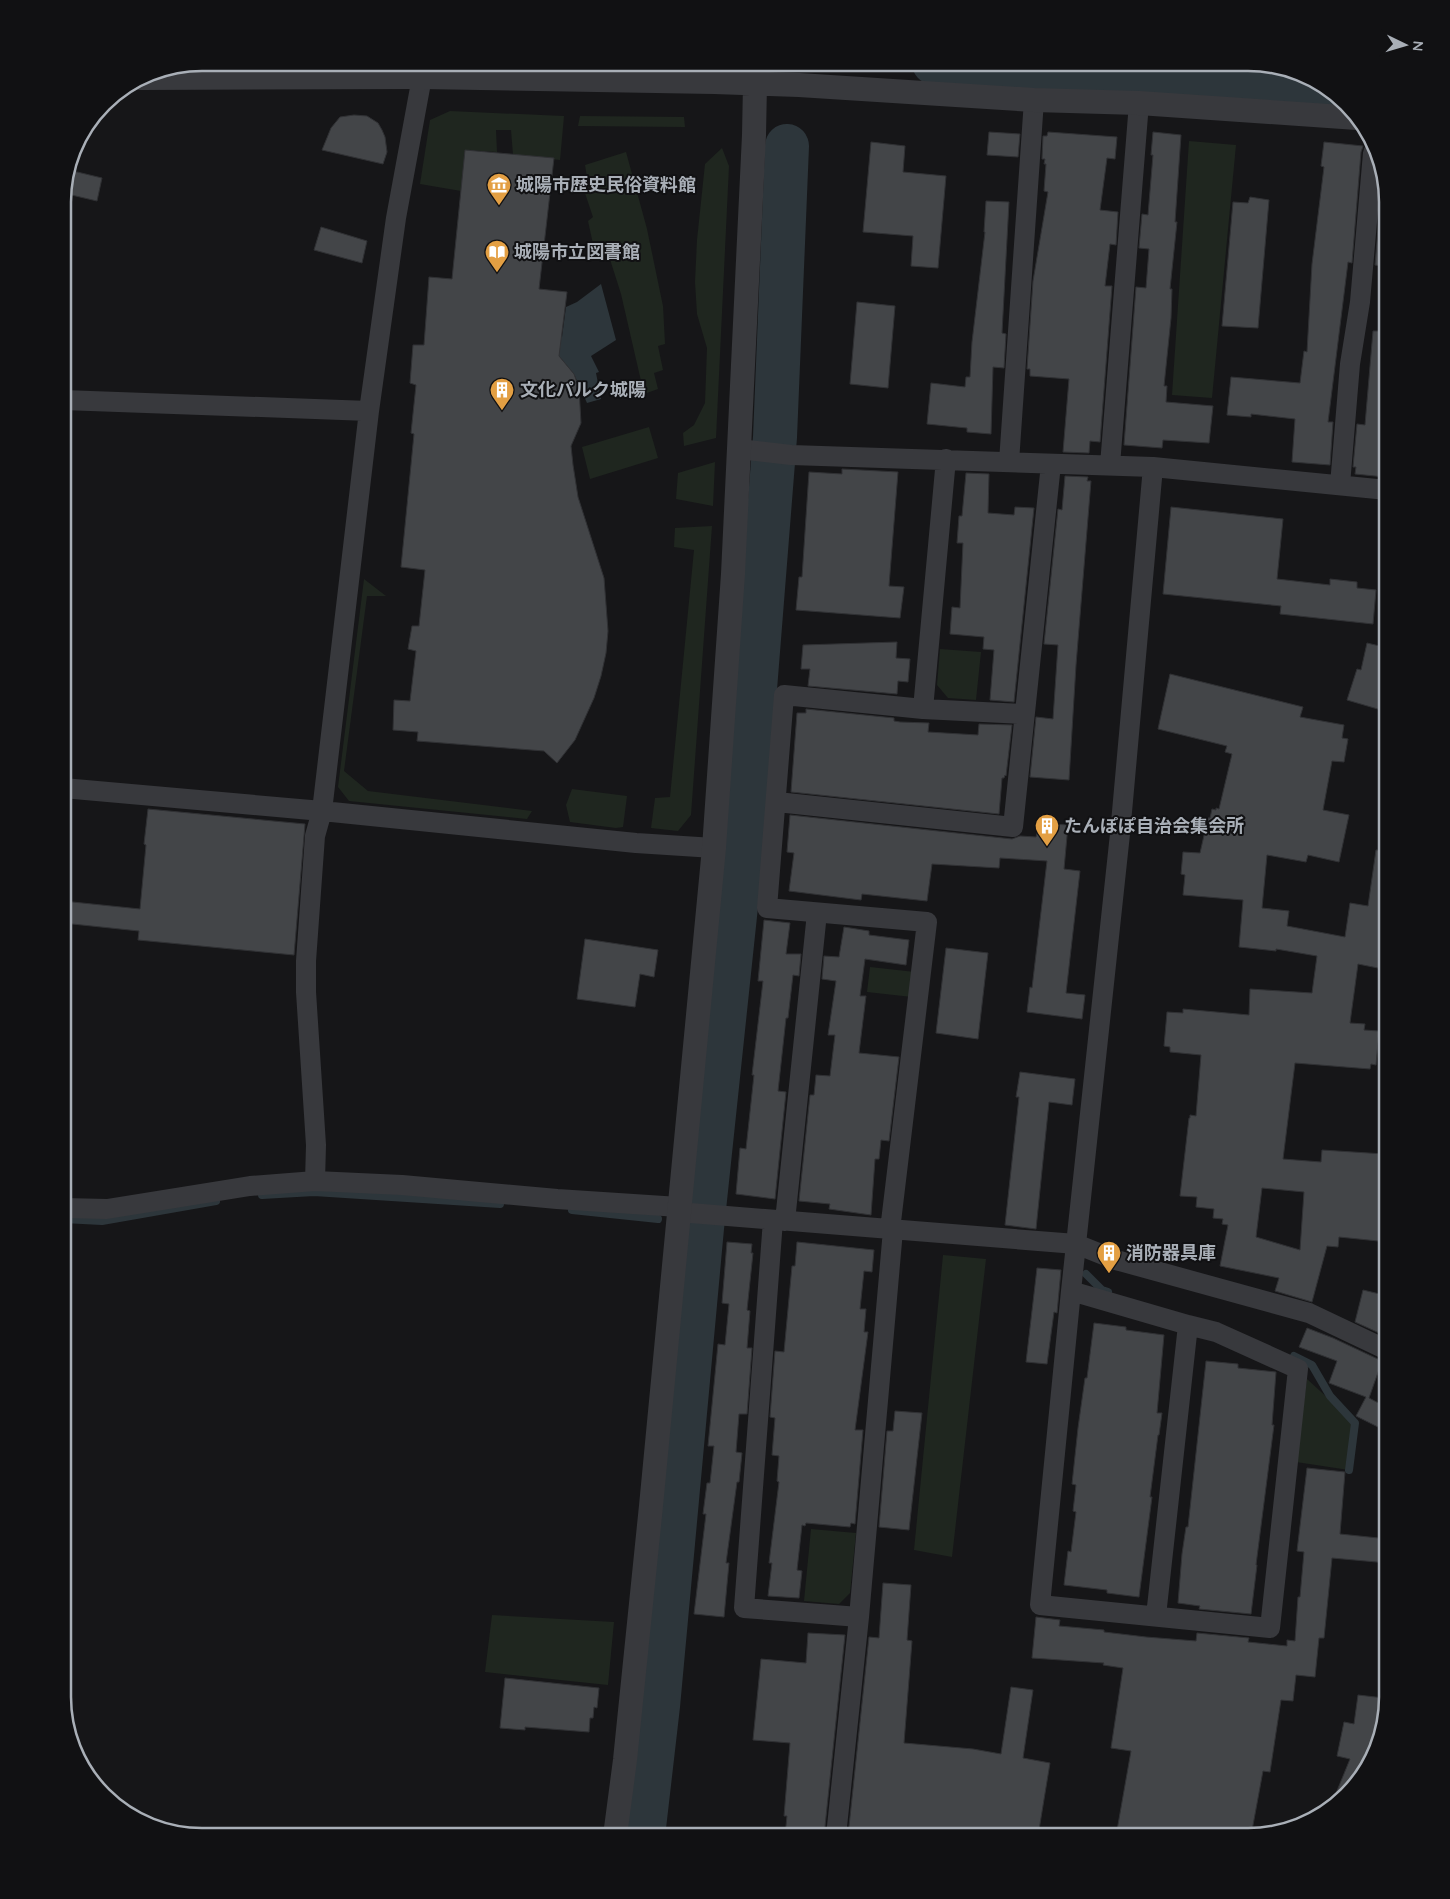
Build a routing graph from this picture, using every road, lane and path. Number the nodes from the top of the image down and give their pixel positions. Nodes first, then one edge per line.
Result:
1 (352, 72) edge
2 (422, 72) edge
3 (469, 72) edge
4 (163, 77) edge
5 (754, 84) junction
6 (1034, 100) junction
7 (1138, 103) junction
8 (1347, 117) edge
9 (1372, 162) edge
10 (72, 400) edge
11 (369, 411) junction
12 (739, 450) junction
13 (946, 459) junction
14 (1009, 462) junction
15 (1051, 464) junction
16 (1110, 465) junction
17 (1153, 467) junction
18 (1340, 485) junction
19 (1379, 489) edge
20 (922, 709) junction
21 (1024, 714) junction
22 (72, 789) edge
23 (777, 802) junction
24 (322, 811) junction
25 (714, 848) junction
26 (817, 913) junction
27 (315, 1181) junction
28 (71, 1208) edge
29 (683, 1211) junction
30 (779, 1221) junction
31 (891, 1230) junction
32 (1076, 1244) junction
33 (1071, 1291) junction
34 (1188, 1325) junction
35 (1379, 1346) edge
36 (1156, 1616) junction
37 (859, 1618) junction
38 (616, 1828) edge
39 (837, 1828) edge

1 - 4 street
2 - 11 street
3 - 5 street
5 - 6 street
5 - 12 street
6 - 7 street
6 - 14 street
7 - 8 street
7 - 16 street
9 - 18 street
10 - 11 street
11 - 24 street
12 - 13 street
12 - 25 street
13 - 14 street
13 - 20 street
14 - 15 street
15 - 16 street
15 - 21 street
16 - 17 street
17 - 18 street
17 - 32 street
18 - 19 street
20 - 21 street
20 - 23 street
21 - 23 street
22 - 24 street
23 - 26 street
24 - 25 street
24 - 27 street
25 - 29 street
26 - 30 street
26 - 31 street
27 - 28 street
27 - 29 street
29 - 30 street
29 - 38 street
30 - 31 street
30 - 37 street
31 - 32 street
31 - 37 street
32 - 33 street
32 - 35 street
33 - 34 street
33 - 36 street
34 - 36 street
34 - 36 street
37 - 39 street

